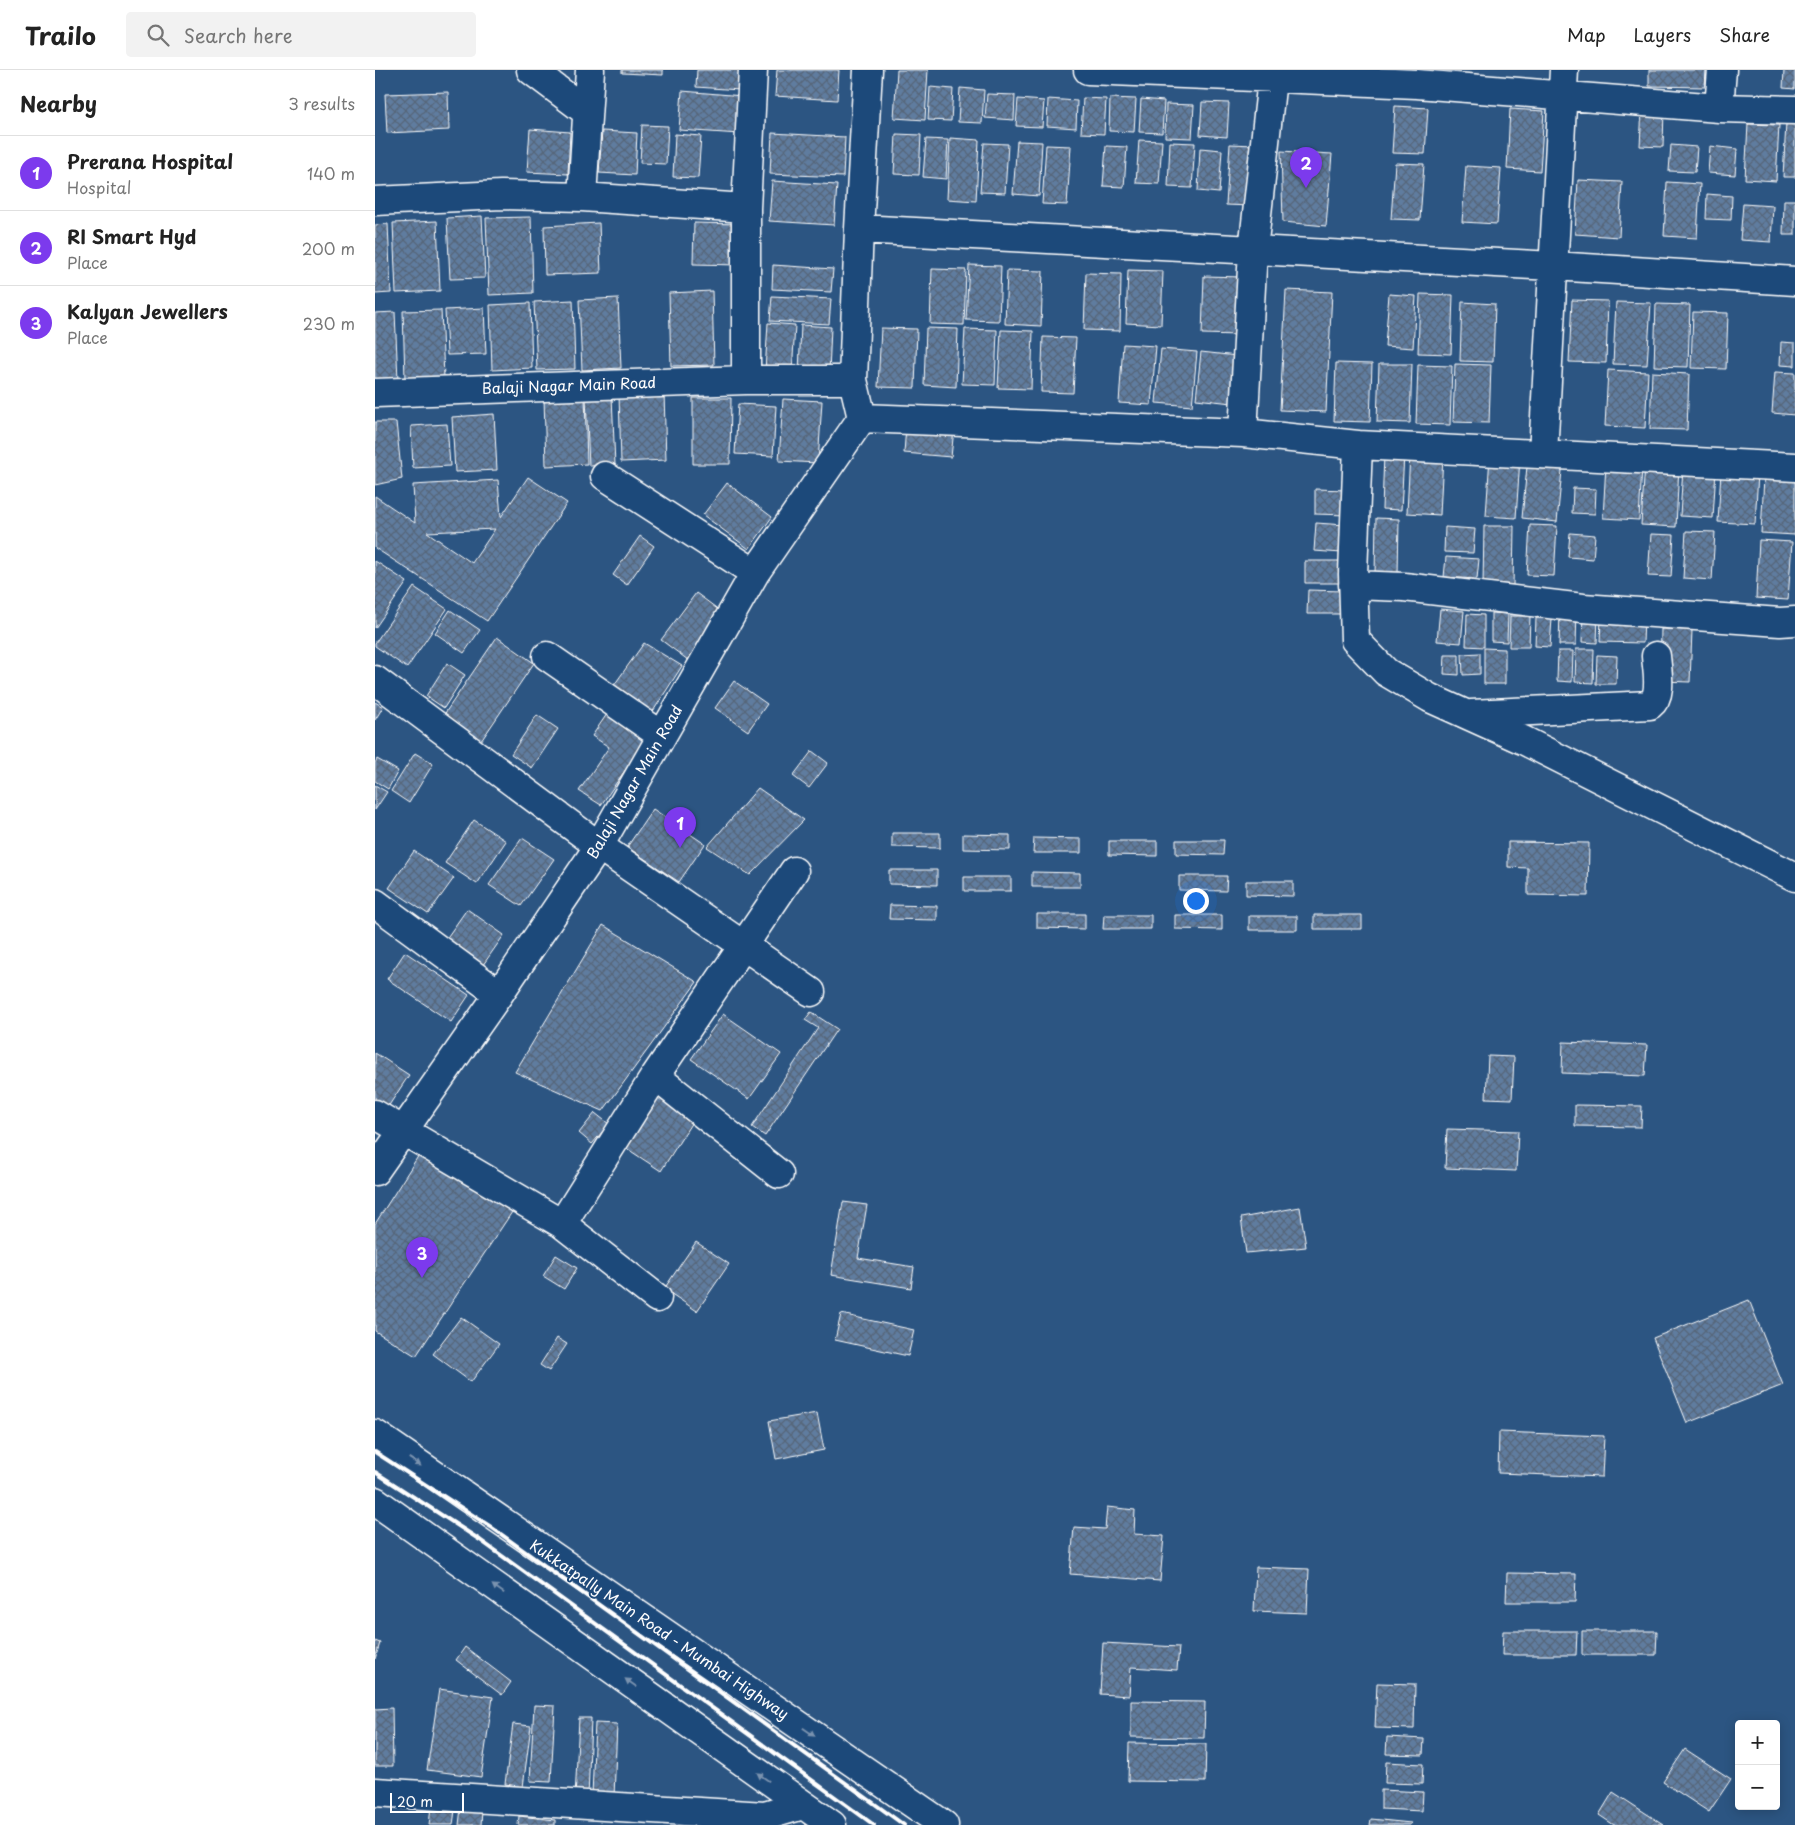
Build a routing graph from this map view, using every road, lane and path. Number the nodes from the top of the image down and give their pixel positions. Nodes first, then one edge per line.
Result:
1 (531, 70) edge
2 (590, 70) edge
3 (753, 70) edge
4 (868, 70) edge
5 (1088, 70) edge
6 (1722, 70) edge
7 (1273, 75) edge
8 (1417, 77) edge
9 (1563, 83) edge
10 (1719, 108) junction
11 (1795, 110) edge
12 (587, 112) junction
13 (582, 196) junction
14 (375, 201) edge
15 (746, 208) junction
16 (859, 229) junction
17 (1253, 250) junction
18 (1553, 266) junction
19 (1795, 281) edge
20 (746, 380) junction
21 (853, 380) junction
22 (375, 393) edge
23 (862, 418) junction
24 (1243, 434) junction
25 (1358, 444) junction
26 (1543, 454) junction
27 (1795, 467) edge
28 (605, 476) dead end
29 (755, 573) junction
30 (1353, 585) junction
31 (1795, 621) edge
32 (547, 656) dead end
33 (1656, 656) dead end
34 (375, 680) edge
35 (1466, 714) junction
36 (661, 735) junction
37 (599, 846) junction
38 (794, 871) dead end
39 (1795, 877) edge
40 (375, 903) edge
41 (744, 946) junction
42 (811, 992) dead end
43 (499, 994) junction
44 (655, 1076) junction
45 (375, 1114) edge
46 (402, 1130) junction
47 (375, 1171) edge
48 (779, 1174) dead end
49 (562, 1224) junction
50 (657, 1298) dead end
51 (375, 1434) edge
52 (375, 1502) edge
53 (375, 1792) edge
54 (803, 1805) junction
55 (610, 1816) edge
56 (832, 1825) edge
57 (944, 1825) edge

1 - 12 main road
2 - 12 main road
3 - 15 main road
4 - 16 main road
5 - 7 main road
6 - 10 main road
7 - 8 main road
7 - 17 main road
8 - 9 main road
9 - 10 main road
9 - 18 main road
10 - 11 main road
12 - 13 main road
13 - 14 main road
13 - 15 main road
15 - 20 main road
16 - 17 main road
16 - 21 main road
17 - 18 main road
17 - 24 main road
18 - 19 main road
18 - 26 main road
20 - 21 main road, Balaji Nagar Main Road
20 - 22 main road, Balaji Nagar Main Road
21 - 23 main road
23 - 24 main road
23 - 29 main road, Balaji Nagar Main Road
24 - 25 main road
25 - 26 main road
25 - 30 main road
26 - 27 main road
28 - 29 main road
29 - 36 main road, Balaji Nagar Main Road
30 - 31 main road
30 - 35 main road
32 - 36 main road
33 - 35 main road
34 - 37 main road
35 - 39 main road
36 - 37 main road, Balaji Nagar Main Road
37 - 41 main road
37 - 43 main road, Balaji Nagar Main Road
38 - 41 main road
40 - 43 main road
41 - 42 main road
41 - 44 main road
43 - 46 main road, Balaji Nagar Main Road
44 - 48 main road
44 - 49 main road
45 - 46 main road
46 - 47 main road, Balaji Nagar Main Road
46 - 49 main road
49 - 50 main road
51 -> 57 main road, Kukkatpally Main Road - Mumbai Highway
54 -> 52 main road
53 - 55 main road
54 - 55 main road
54 - 56 main road

